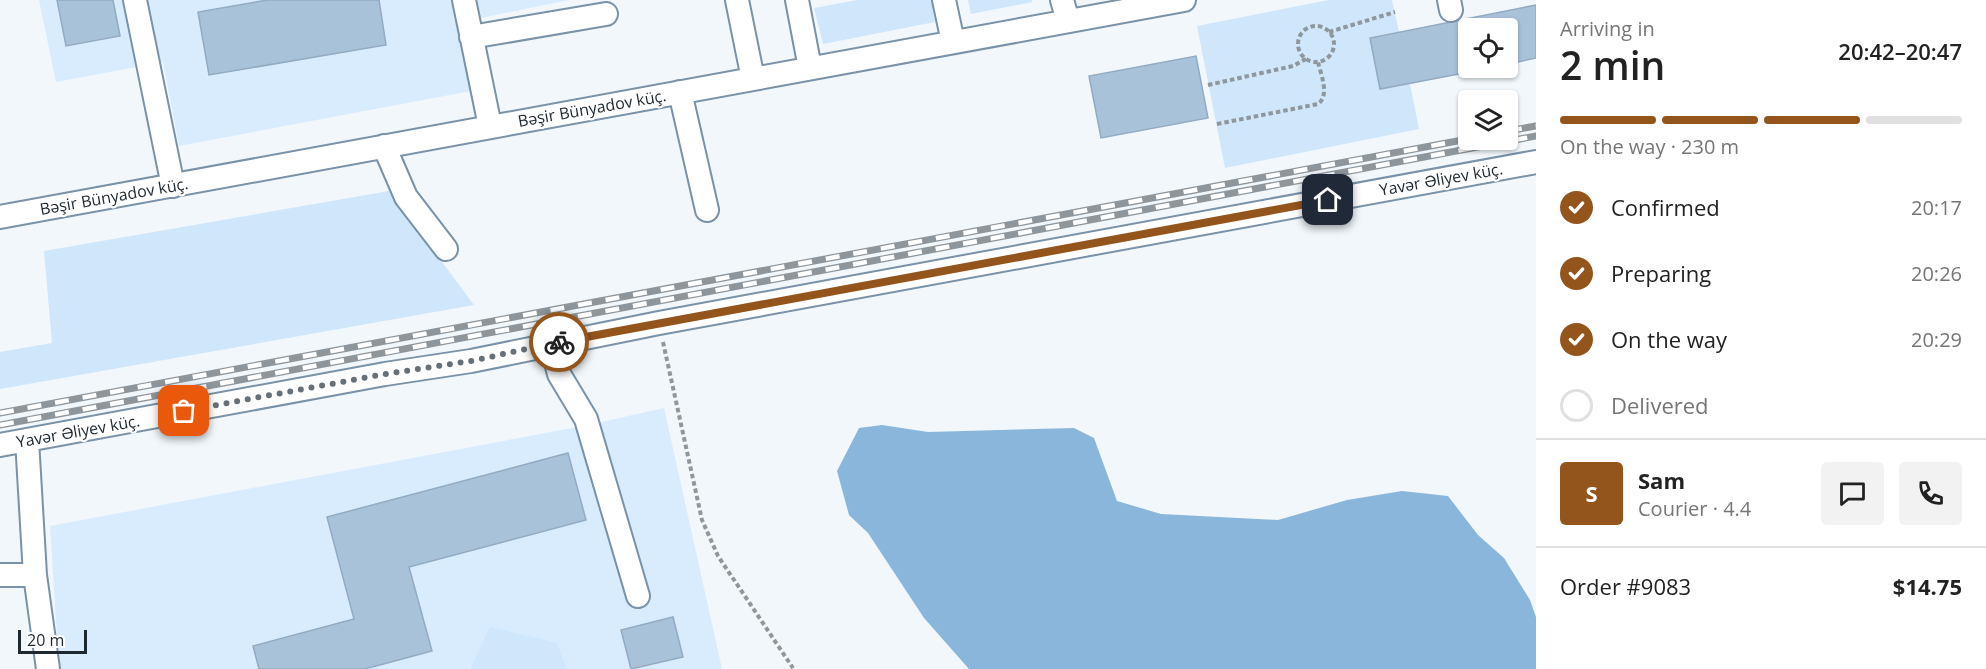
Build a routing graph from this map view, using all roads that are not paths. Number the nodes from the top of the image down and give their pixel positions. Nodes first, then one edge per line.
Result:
1 (135, 0) edge
2 (464, 0) edge
3 (737, 0) edge
4 (797, 0) edge
5 (944, 0) edge
6 (1184, 0) edge
7 (1065, 11) edge
8 (606, 14) dead end
9 (471, 37) junction
10 (953, 42) junction
11 (810, 68) junction
12 (753, 79) junction
13 (680, 92) junction
14 (490, 126) junction
15 (384, 146) junction
16 (1536, 162) edge
17 (173, 186) junction
18 (706, 210) dead end
19 (0, 217) edge
20 (446, 249) dead end
21 (551, 344) junction
22 (27, 440) junction
23 (0, 445) edge
24 (0, 575) edge
25 (35, 575) junction
26 (638, 596) dead end
27 (48, 669) edge

1 - 17 street
2 - 9 street
3 - 12 street
4 - 11 street
5 - 10 street
6 - 7 street, Bəşir Bünyadov küç.
7 - 10 street, Bəşir Bünyadov küç.
8 - 9 street
9 - 14 street
10 - 11 street, Bəşir Bünyadov küç.
11 - 12 street, Bəşir Bünyadov küç.
12 - 13 street, Bəşir Bünyadov küç.
13 - 14 street, Bəşir Bünyadov küç.
13 - 18 street
14 - 15 street, Bəşir Bünyadov küç.
15 - 17 street, Bəşir Bünyadov küç.
15 - 20 street
16 - 21 street, Yavər Əliyev küç.
17 - 19 street, Bəşir Bünyadov küç.
21 - 22 street, Yavər Əliyev küç.
21 - 26 street
22 - 23 street, Yavər Əliyev küç.
22 - 25 street
24 - 25 street
25 - 27 street

